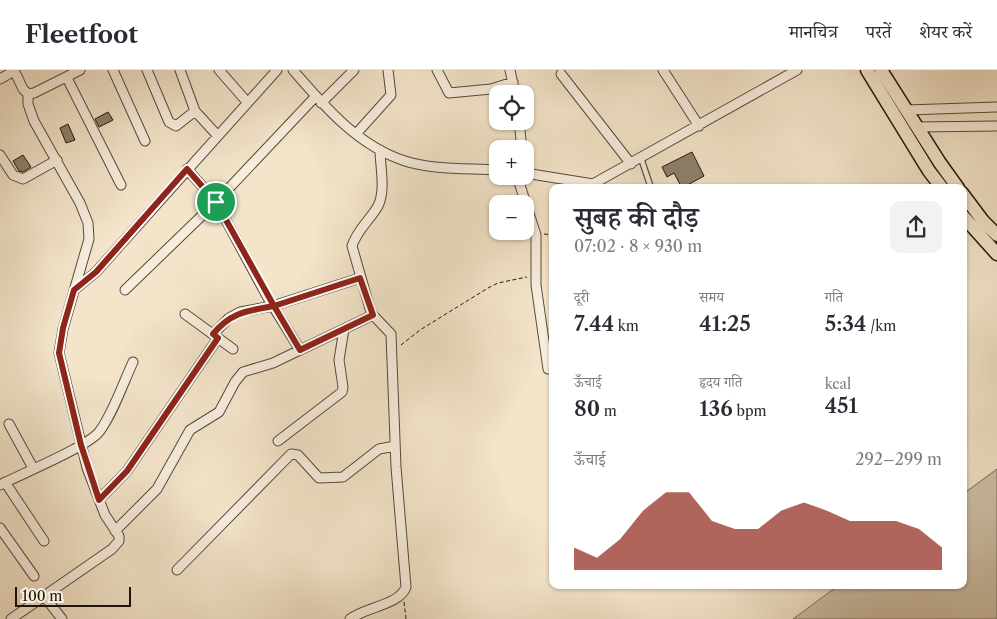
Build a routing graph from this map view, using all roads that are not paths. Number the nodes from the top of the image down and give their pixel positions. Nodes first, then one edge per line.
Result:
1 (14, 70) edge
2 (80, 70) edge
3 (113, 70) edge
4 (147, 70) edge
5 (180, 70) edge
6 (220, 70) edge
7 (277, 70) edge
8 (293, 70) edge
9 (354, 70) edge
10 (390, 70) edge
11 (437, 70) edge
12 (510, 70) edge
13 (663, 70) edge
14 (797, 70) edge
15 (867, 70) edge
16 (881, 70) edge
17 (561, 74) dead end
18 (67, 78) junction
19 (0, 79) edge
20 (513, 82) junction
21 (514, 85) edge
22 (28, 94) junction
23 (318, 99) junction
24 (247, 102) junction
25 (997, 108) edge
26 (906, 110) junction
27 (195, 111) junction
28 (699, 126) junction
29 (997, 126) edge
30 (917, 127) junction
31 (356, 134) junction
32 (217, 135) junction
33 (145, 141) dead end
34 (380, 150) junction
35 (0, 155) edge
36 (641, 158) junction
37 (57, 160) junction
38 (631, 164) junction
39 (187, 169) junction
40 (489, 169) edge
41 (534, 174) edge
42 (650, 184) edge
43 (939, 184) edge
44 (955, 184) edge
45 (121, 185) dead end
46 (520, 185) edge
47 (967, 199) edge
48 (216, 202) junction
49 (967, 221) edge
50 (997, 234) edge
51 (997, 254) edge
52 (360, 278) junction
53 (74, 290) junction
54 (124, 290) dead end
55 (274, 306) junction
56 (185, 314) dead end
57 (373, 315) junction
58 (344, 329) junction
59 (216, 336) junction
60 (233, 349) dead end
61 (300, 350) junction
62 (133, 362) dead end
63 (548, 369) dead end
64 (9, 424) dead end
65 (278, 441) dead end
66 (81, 445) junction
67 (395, 446) junction
68 (33, 468) junction
69 (2, 483) edge
70 (99, 500) junction
71 (0, 528) edge
72 (115, 531) junction
73 (44, 542) dead end
74 (177, 570) dead end
75 (34, 576) dead end
76 (44, 596) junction
77 (11, 619) edge
78 (62, 619) edge
79 (350, 619) edge

1 - 19 street
1 - 22 street
2 - 18 street
3 - 33 street
4 - 27 street
5 - 27 street
6 - 24 street
7 - 24 street
8 - 23 street
9 - 23 street
10 - 31 street
11 - 20 street
12 - 20 street
13 - 28 street
14 - 28 street
15 - 43 main road
16 - 26 main road
17 - 38 street
18 - 22 street
18 - 45 street
20 - 21 street
22 - 37 street
23 - 31 street
23 - 48 street
24 - 32 street
25 - 26 street
26 - 30 main road
27 - 32 street
28 - 36 street
29 - 30 street
30 - 44 main road
31 - 34 street
32 - 39 street
34 - 40 street
34 - 52 street
35 - 37 street
36 - 38 street
36 - 42 lane
37 - 53 street
38 - 41 street
39 - 48 street
39 - 53 street
46 - 63 street
47 - 50 main road
48 - 54 street
48 - 55 street
49 - 51 main road
52 - 55 street
52 - 57 street
53 - 66 street
55 - 59 street
55 - 61 street
56 - 59 street
57 - 58 street
57 - 67 street
58 - 61 street
58 - 65 street
59 - 60 street
59 - 70 street
61 - 72 street
62 - 66 street
64 - 68 street
66 - 68 street
66 - 70 street
67 - 74 street
67 - 79 street
68 - 69 street
69 - 73 street
70 - 72 street
71 - 75 street
72 - 76 street
76 - 77 street
76 - 78 street

